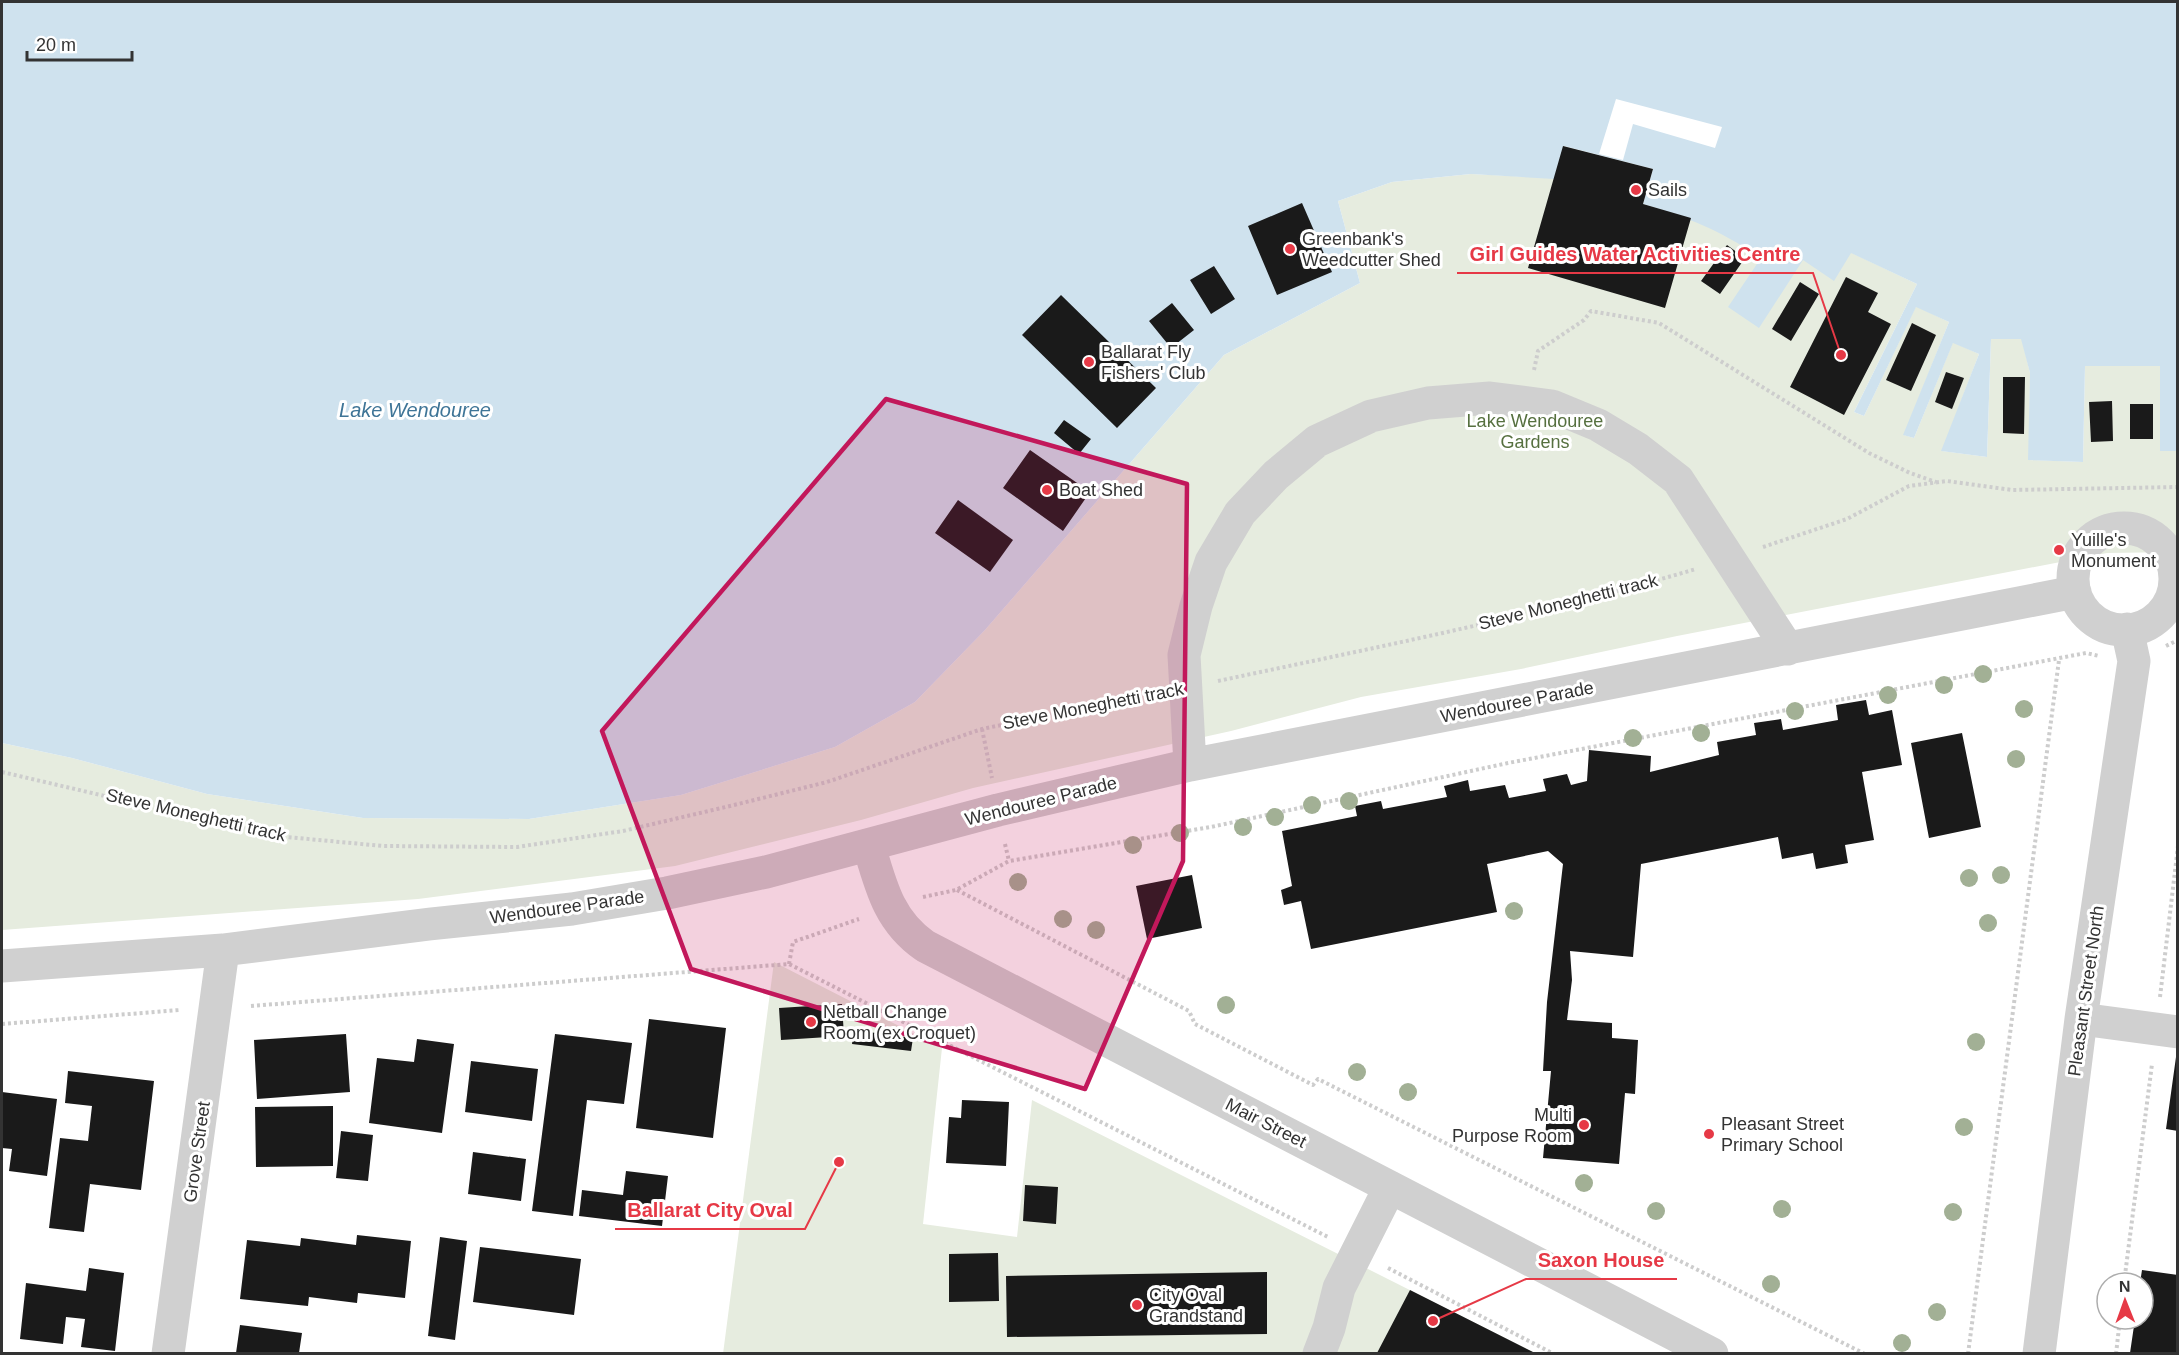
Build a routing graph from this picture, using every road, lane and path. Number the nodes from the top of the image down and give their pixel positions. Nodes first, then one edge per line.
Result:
1 (1526, 403) junction
2 (1937, 482) junction
3 (2178, 487) edge
4 (1727, 559) junction
5 (2177, 578) edge
6 (2075, 592) junction
7 (2127, 630) junction
8 (2178, 640) edge
9 (1788, 649) junction
10 (2059, 660) junction
11 (2134, 661) junction
12 (1185, 688) junction
13 (1190, 765) junction
14 (2, 772) edge
15 (869, 846) junction
16 (956, 890) junction
17 (889, 908) junction
18 (223, 950) junction
19 (789, 964) junction
20 (2, 966) edge
21 (242, 1006) dead end
22 (189, 1009) dead end
23 (2081, 1019) junction
24 (2, 1024) edge
25 (2178, 1032) edge
26 (1390, 1187) junction
27 (1357, 1252) junction
28 (2119, 1331) edge
29 (168, 1353) edge
30 (1319, 1353) edge
31 (1554, 1353) edge
32 (1712, 1353) edge
33 (1865, 1353) edge
34 (1968, 1353) edge
35 (2039, 1353) edge
36 (2116, 1353) edge

1 - 2 path
1 - 4 street
1 - 12 street
2 - 3 path, Steve Moneghetti track
2 - 4 path, Steve Moneghetti track
4 - 9 street
4 - 12 path, Steve Moneghetti track
5 - 6 street
5 - 7 street
6 - 7 street
6 - 9 street, Wendouree Parade
7 - 11 street, Pleasant Street North
8 - 11 path
9 - 13 street, Wendouree Parade
10 - 11 path
10 - 16 path
10 - 34 path
11 - 23 street, Pleasant Street North
12 - 13 street
12 - 14 path, Steve Moneghetti track
13 - 15 street, Wendouree Parade
15 - 17 street, Mair Street
15 - 18 street, Wendouree Parade
16 - 17 path
16 - 33 path
17 - 19 path
17 - 26 street, Mair Street
18 - 20 street, Wendouree Parade
18 - 29 street, Grove Street
19 - 21 path
19 - 27 path
22 - 24 path
23 - 25 street
23 - 35 street, Pleasant Street North
26 - 27 street
26 - 32 street, Mair Street
27 - 30 street
27 - 31 path
28 - 36 path

